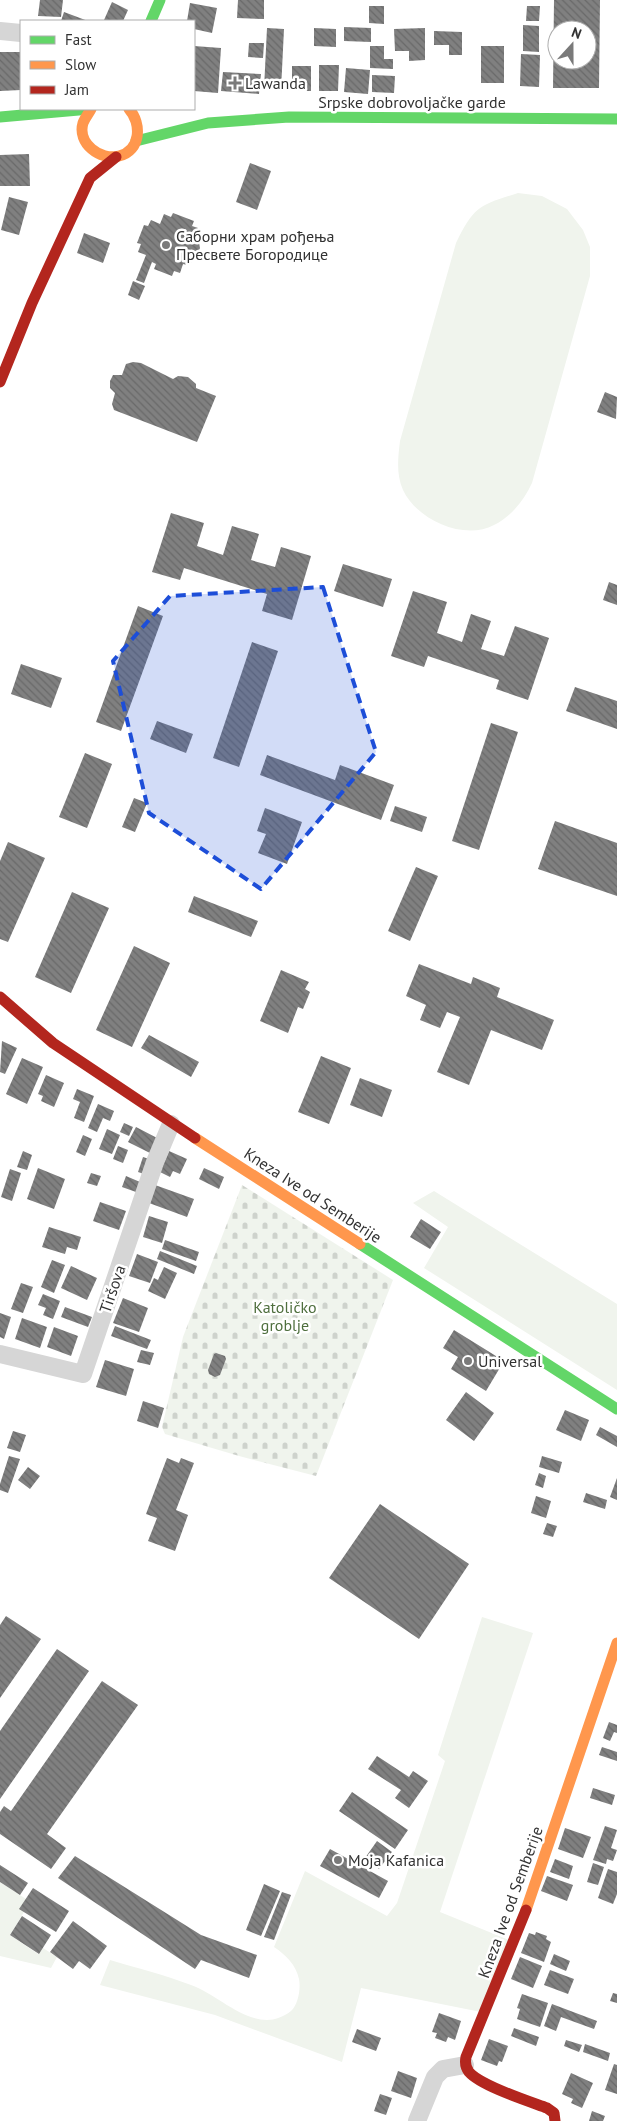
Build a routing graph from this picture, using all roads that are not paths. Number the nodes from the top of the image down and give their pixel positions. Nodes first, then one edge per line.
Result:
1 (160, 0) edge
2 (151, 20) edge
3 (0, 31) edge
4 (20, 33) edge
5 (80, 110) edge
6 (89, 110) edge
7 (135, 112) edge
8 (20, 116) junction
9 (0, 117) edge
10 (180, 119) dead end
11 (617, 119) edge
12 (208, 123) junction
13 (47, 124) dead end
14 (80, 136) junction
15 (136, 141) junction
16 (116, 157) junction
17 (81, 160) dead end
18 (78, 179) dead end
19 (71, 216) junction
20 (0, 382) edge
21 (0, 997) edge
22 (171, 1124) junction
23 (0, 1354) edge
24 (617, 1408) edge
25 (617, 1643) edge
26 (465, 2065) junction
27 (417, 2121) edge
28 (555, 2121) edge

1 - 2 street
3 - 4 street
5 - 8 street
6 - 14 street
7 - 15 street
8 - 9 street
8 - 13 street
10 - 12 street
11 - 12 street, Srpske dobrovoljačke garde
12 - 15 street
14 - 16 street
14 - 17 street
15 - 16 street
16 - 19 street
18 - 19 street
19 - 20 street
21 - 22 street, Kneza Ive od Semberije
22 - 23 street, Tiršova
22 - 24 street, Kneza Ive od Semberije
25 - 26 street, Kneza Ive od Semberije
26 - 27 street
26 - 28 street

